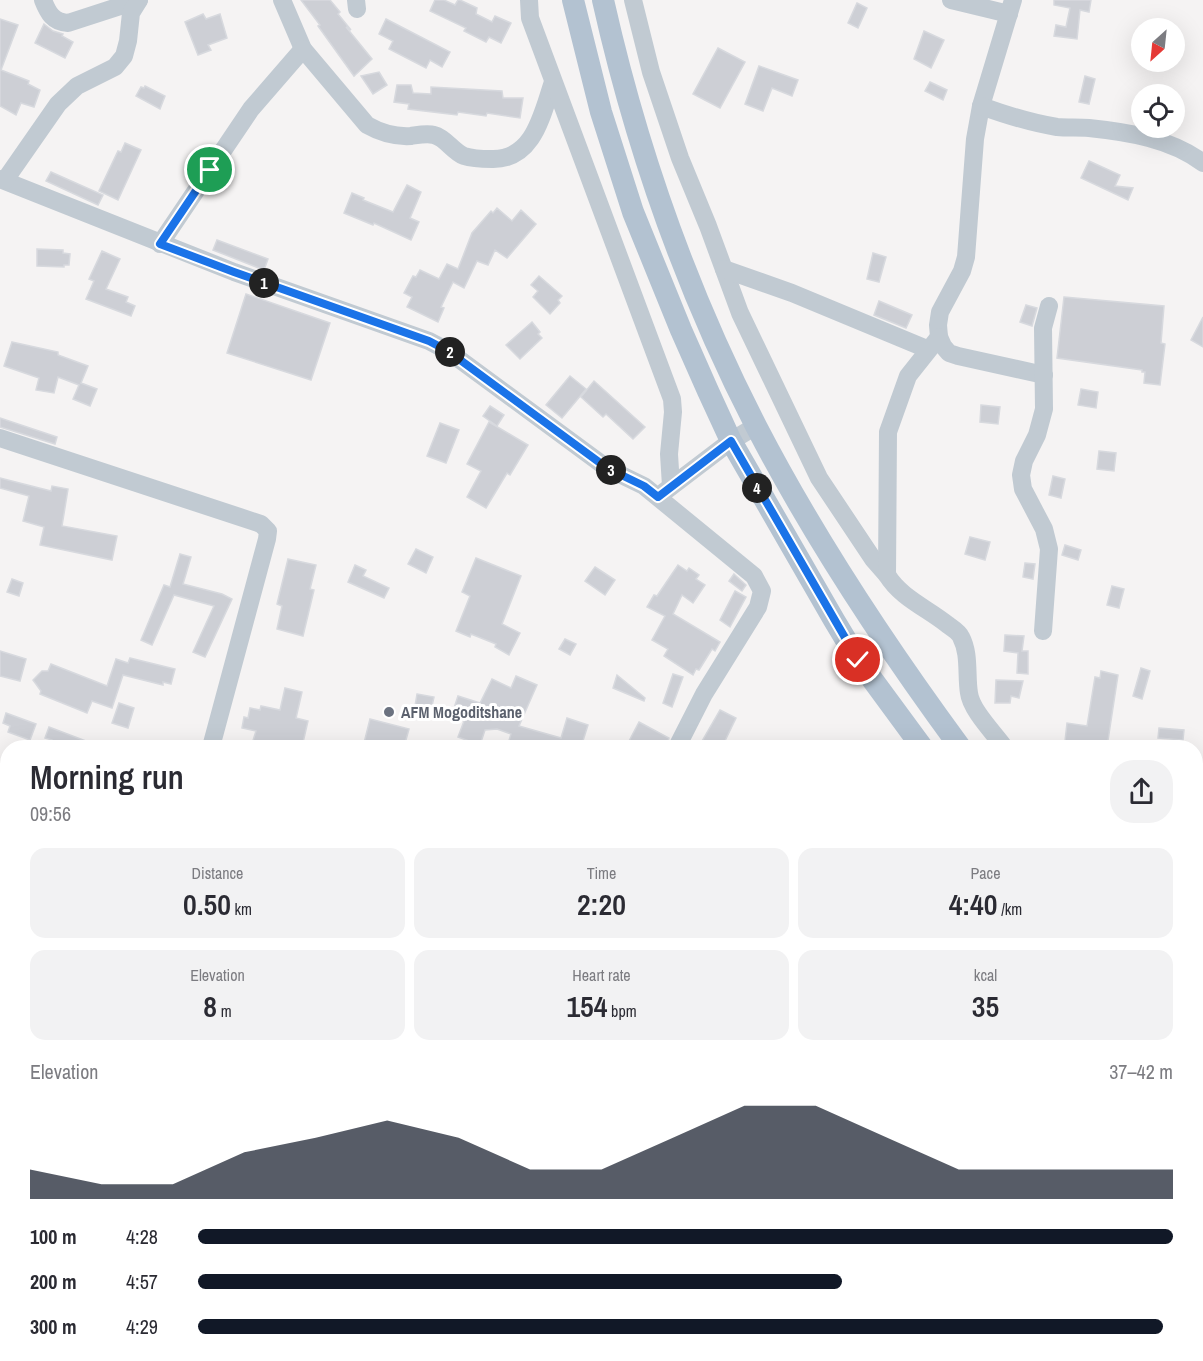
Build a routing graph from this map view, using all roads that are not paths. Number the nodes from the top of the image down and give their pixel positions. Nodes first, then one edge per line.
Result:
1 (43, 0) edge
2 (139, 0) edge
3 (282, 0) edge
4 (529, 0) edge
5 (573, 0) edge
6 (603, 0) edge
7 (633, 0) edge
8 (951, 0) edge
9 (1011, 7) edge
10 (303, 49) junction
11 (553, 82) junction
12 (981, 106) junction
13 (1203, 163) edge
14 (2, 180) edge
15 (160, 244) junction
16 (723, 269) junction
17 (1048, 306) dead end
18 (933, 343) junction
19 (1044, 375) junction
20 (756, 426) junction
21 (0, 438) edge
22 (731, 441) junction
23 (664, 491) junction
24 (886, 575) junction
25 (1043, 631) dead end
26 (213, 740) edge
27 (681, 740) edge
28 (917, 740) edge
29 (955, 740) edge
30 (999, 740) edge

1 - 2 street
2 - 14 street
3 - 10 street
4 - 11 street
5 - 22 main road
6 - 20 main road
7 - 16 street
8 - 9 street
9 - 12 street
10 - 11 street
10 - 15 street
11 - 23 street
12 - 13 street
12 - 18 street
14 - 15 street
15 - 23 street
16 - 18 street
16 - 24 street
17 - 19 street
18 - 19 street
18 - 24 street
19 - 25 street
20 - 22 street
20 - 29 main road
21 - 26 street
22 - 23 street
22 - 28 main road
23 - 27 street
24 - 30 street

